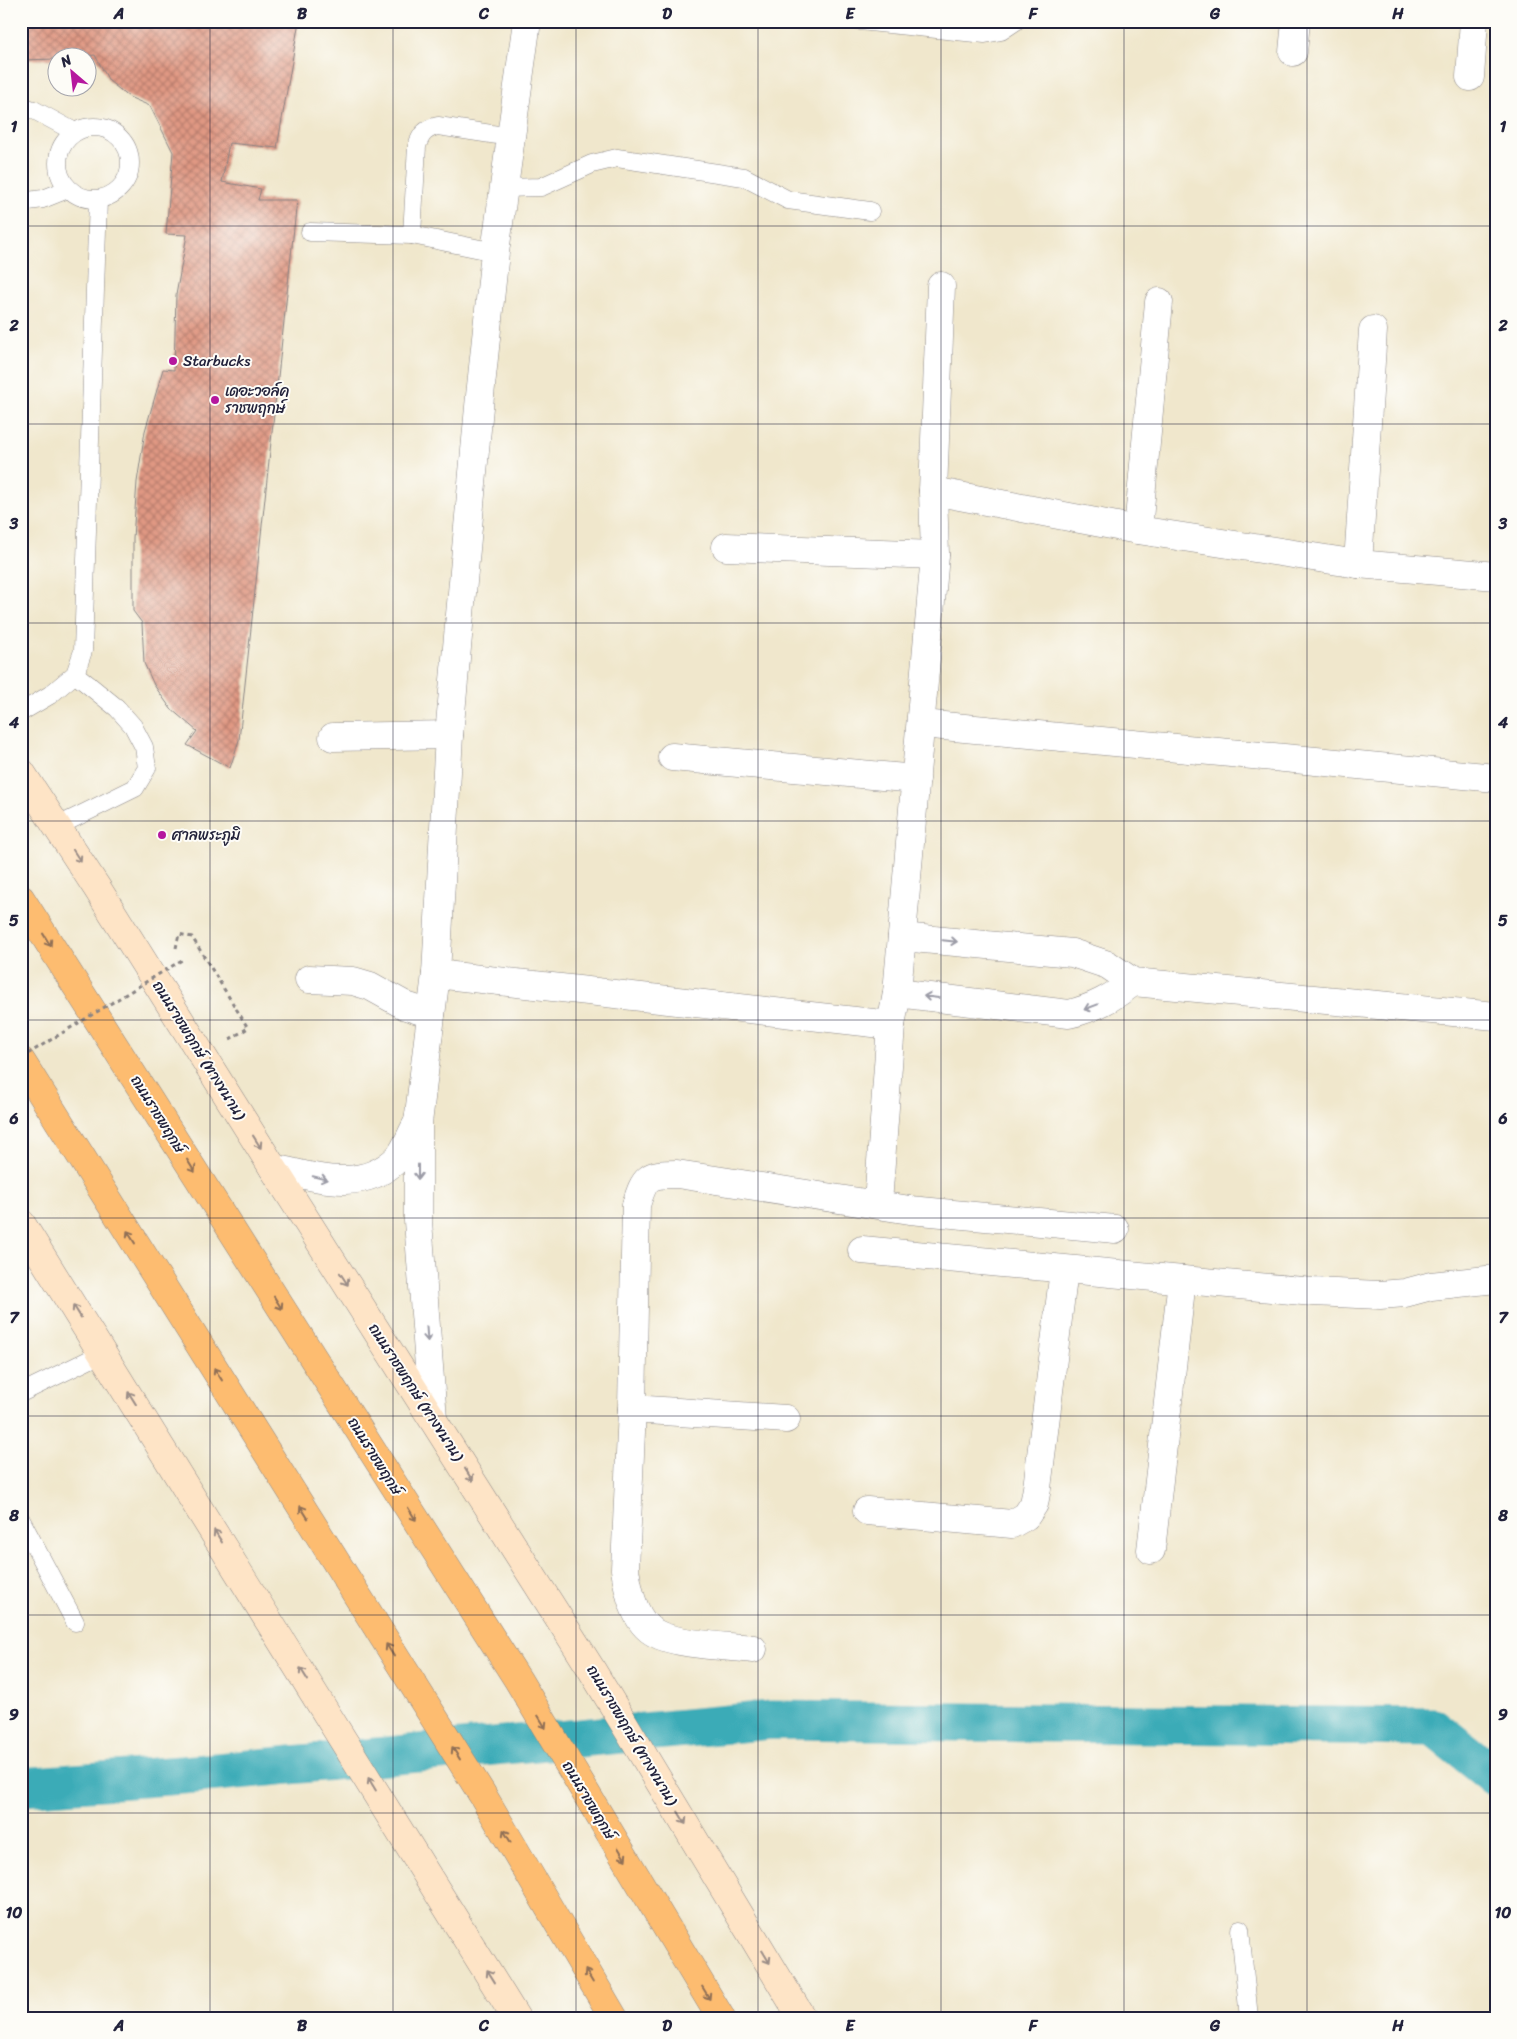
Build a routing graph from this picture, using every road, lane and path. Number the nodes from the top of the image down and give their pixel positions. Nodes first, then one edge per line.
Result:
1 (527, 21) edge
2 (860, 21) edge
3 (1016, 21) edge
4 (1296, 21) edge
5 (1474, 21) edge
6 (1293, 52) dead end
7 (1470, 77) dead end
8 (21, 106) edge
9 (74, 132) junction
10 (511, 137) junction
11 (505, 188) junction
12 (68, 189) junction
13 (98, 199) junction
14 (21, 202) edge
15 (870, 211) dead end
16 (310, 232) dead end
17 (412, 235) junction
18 (495, 252) junction
19 (941, 286) dead end
20 (1159, 302) dead end
21 (1373, 330) dead end
22 (933, 491) junction
23 (1138, 530) junction
24 (726, 548) dead end
25 (935, 555) junction
26 (1358, 564) junction
27 (1496, 576) edge
28 (75, 674) junction
29 (21, 712) edge
30 (922, 724) junction
31 (449, 734) junction
32 (333, 737) dead end
33 (672, 757) dead end
34 (21, 772) edge
35 (916, 778) junction
36 (1496, 778) edge
37 (58, 826) junction
38 (21, 899) edge
39 (902, 937) junction
40 (436, 974) junction
41 (309, 979) dead end
42 (1133, 982) junction
43 (897, 993) junction
44 (431, 1014) junction
45 (1496, 1016) edge
46 (892, 1025) junction
47 (248, 1028) dead end
48 (21, 1060) edge
49 (418, 1123) junction
50 (273, 1168) junction
51 (878, 1203) junction
52 (21, 1223) edge
53 (1115, 1229) dead end
54 (862, 1250) dead end
55 (1064, 1270) junction
56 (1496, 1279) edge
57 (1182, 1280) junction
58 (104, 1353) junction
59 (21, 1393) edge
60 (632, 1409) junction
61 (434, 1418) junction
62 (786, 1419) dead end
63 (866, 1511) dead end
64 (21, 1520) edge
65 (1151, 1550) dead end
66 (75, 1622) dead end
67 (753, 1649) dead end
68 (1240, 1929) dead end
69 (516, 2018) edge
70 (614, 2018) edge
71 (721, 2018) edge
72 (802, 2018) edge
73 (1249, 2018) edge

1 - 10 street
2 - 3 lane
4 - 6 street
5 - 7 street
8 - 9 lane
9 - 12 lane
9 - 13 lane
10 - 11 street
10 - 17 lane
11 - 15 lane
11 - 18 street
12 - 13 lane
12 - 14 lane
13 - 28 lane
16 - 17 lane
17 - 18 lane
18 - 31 street
19 - 22 street
20 - 23 street
21 - 26 street
22 - 23 street
22 - 25 street
23 - 26 street
24 - 25 street
25 - 30 street
26 - 27 street
28 - 29 lane
28 - 37 lane
30 - 35 street
30 - 36 street
31 - 32 street
31 - 40 street
33 - 35 street
34 - 37 main road, ถนนราชพฤกษ์ (ทางขนาน)
35 - 39 street
37 -> 50 main road, ถนนราชพฤกษ์ (ทางขนาน)
38 -> 71 main road, ถนนราชพฤกษ์
39 -> 42 street
39 - 43 street
40 - 44 street
40 - 46 street
41 - 44 street
42 -> 43 street
42 - 45 street
43 - 46 street
44 - 49 street
46 - 51 street
47 - 48 path, bridge
70 -> 48 main road
50 -> 49 street
49 -> 61 street
50 -> 61 main road, ถนนราชพฤกษ์ (ทางขนาน)
51 - 53 street
51 - 60 street
58 -> 52 main road
54 - 55 street
55 - 57 street
55 - 63 street
56 - 57 street
57 - 65 street
58 - 59 lane
69 -> 58 main road
60 - 62 street
60 - 67 street
61 -> 72 main road, ถนนราชพฤกษ์ (ทางขนาน)
64 - 66 lane
68 - 73 lane

